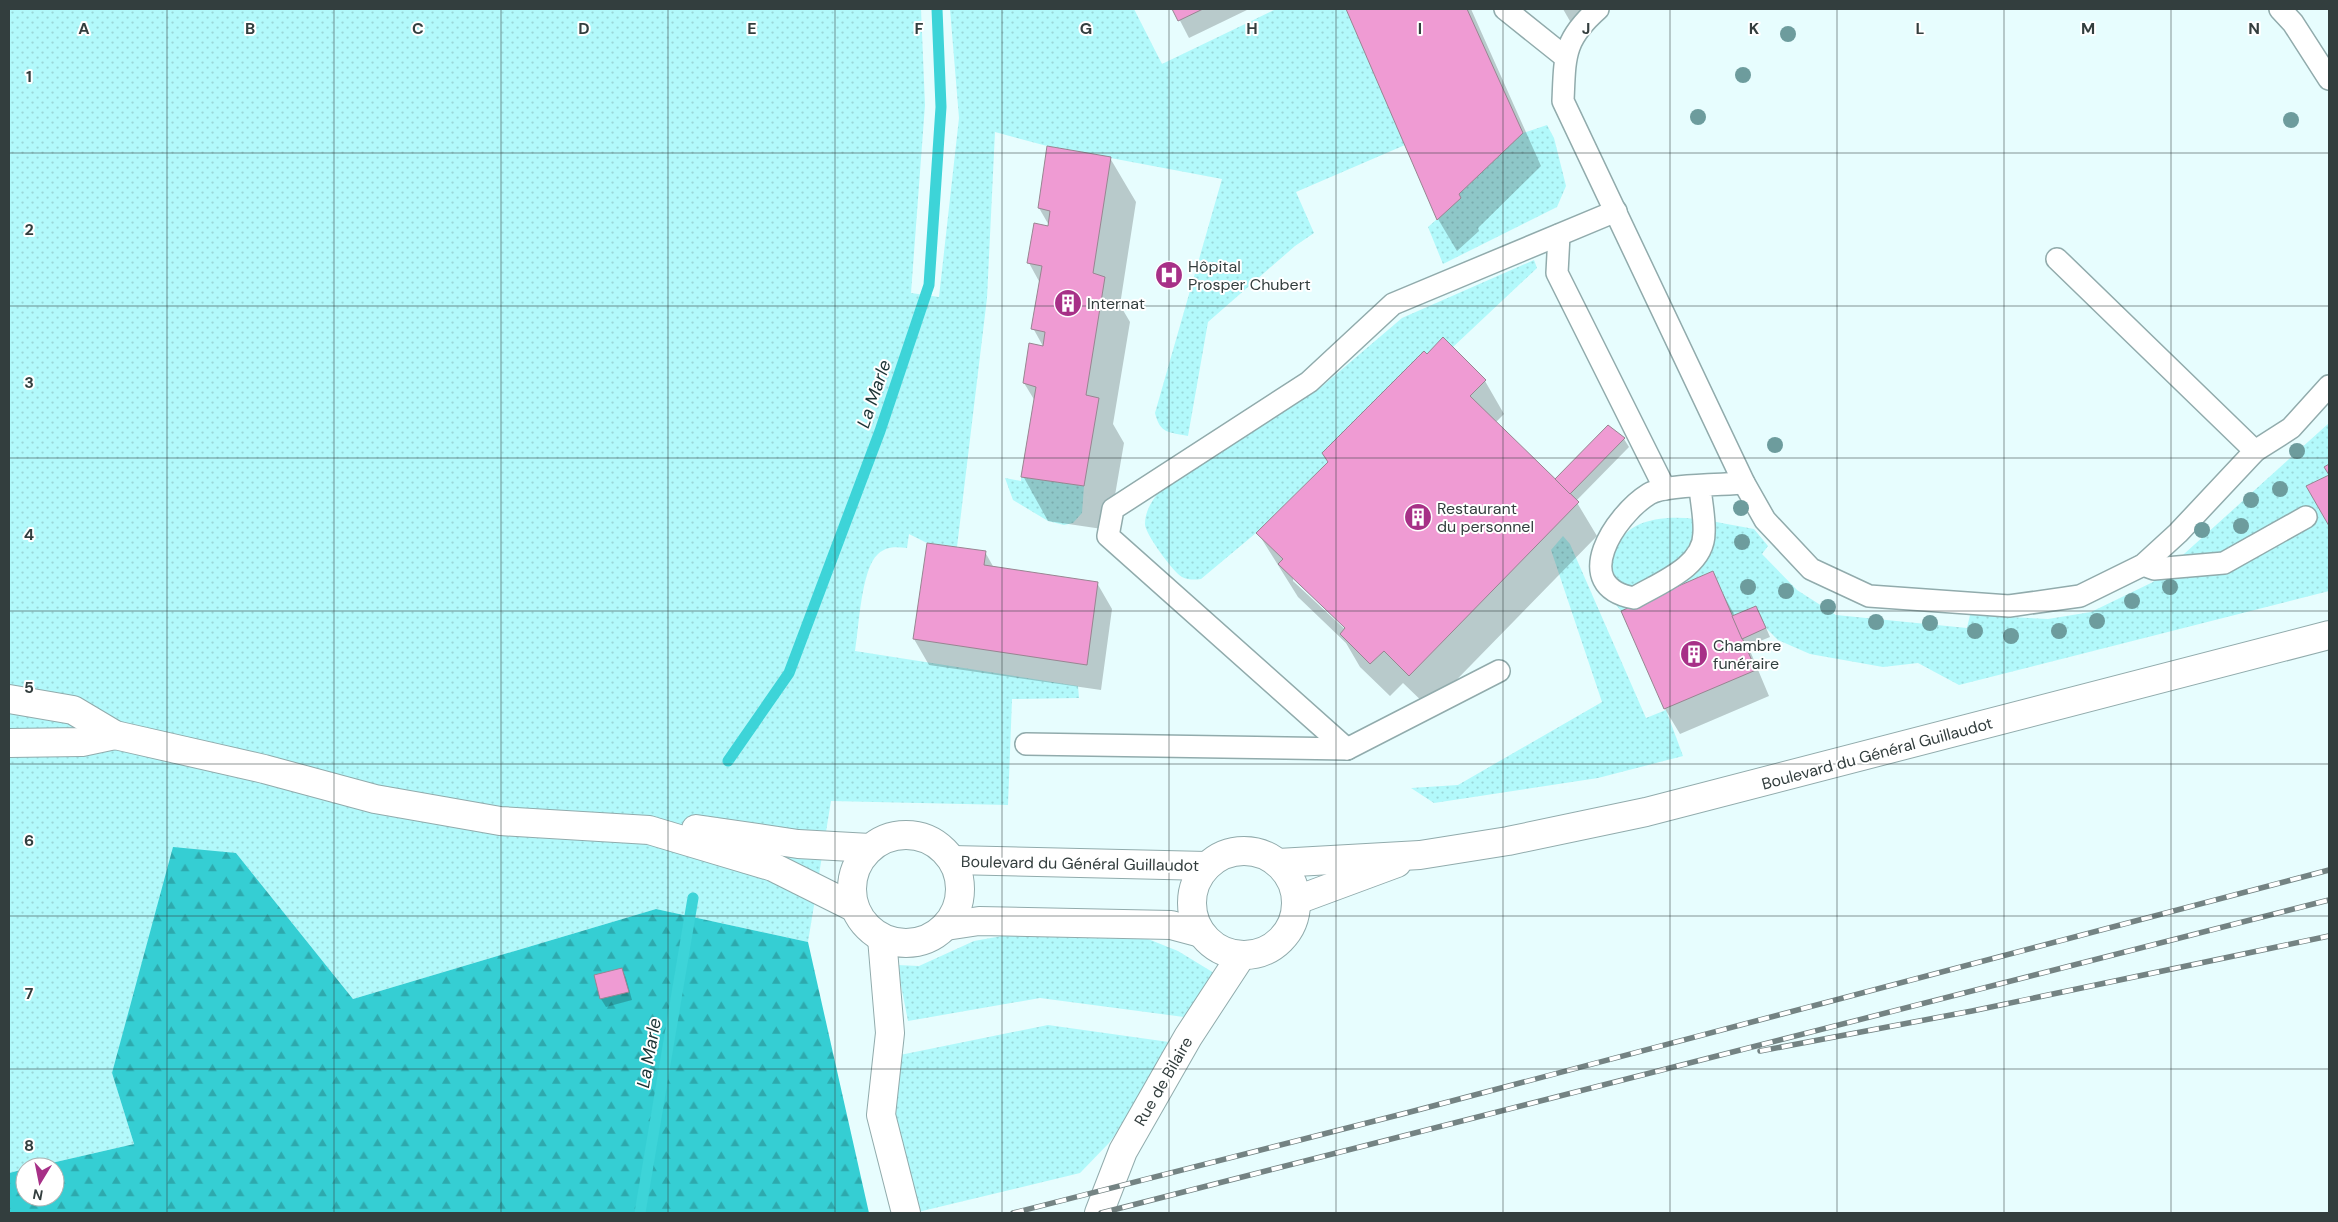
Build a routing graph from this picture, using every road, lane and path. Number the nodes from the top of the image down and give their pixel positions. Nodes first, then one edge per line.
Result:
1 (1505, 9) edge
2 (1598, 9) edge
3 (2280, 9) edge
4 (1565, 57) junction
5 (2329, 79) edge
6 (1616, 211) junction
7 (1559, 235) junction
8 (2057, 259) dead end
9 (2329, 386) edge
10 (2255, 451) junction
11 (1744, 483) junction
12 (1700, 486) junction
13 (1665, 489) junction
14 (2306, 517) dead end
15 (2143, 564) junction
16 (2329, 634) edge
17 (1499, 671) dead end
18 (9, 699) edge
19 (115, 735) junction
20 (9, 743) edge
21 (1026, 744) dead end
22 (1347, 749) junction
23 (649, 830) junction
24 (870, 848) junction
25 (1420, 855) junction
26 (952, 860) junction
27 (1278, 863) junction
28 (1207, 866) junction
29 (1297, 900) junction
30 (855, 908) junction
31 (946, 926) junction
32 (1201, 933) junction
33 (882, 938) junction
34 (1241, 956) junction
35 (906, 1213) edge
36 (1099, 1213) edge

1 - 4 lane
2 - 4 lane
3 - 5 lane
4 - 6 lane
6 - 7 lane
6 - 11 lane
7 - 13 lane
7 - 22 lane
8 - 10 lane
9 - 10 lane
10 - 15 lane
11 - 12 lane
11 - 15 lane
12 - 13 lane
12 - 13 lane
14 - 15 lane
16 - 25 street, Boulevard du Général Guillaudot
17 - 22 lane
18 - 19 street
19 - 20 street
19 - 23 street
21 - 22 lane
23 - 24 street
23 - 30 street
24 - 26 street
24 - 30 street
25 - 27 street, Boulevard du Général Guillaudot
25 - 29 street, Boulevard du Général Guillaudot
26 - 28 street, Boulevard du Général Guillaudot
26 - 31 street
27 - 28 street
27 - 29 street
28 - 32 street
29 - 34 street
30 - 33 street
31 - 32 street
31 - 33 street
32 - 34 street
33 - 35 street
34 - 36 street, Rue de Bilaire

